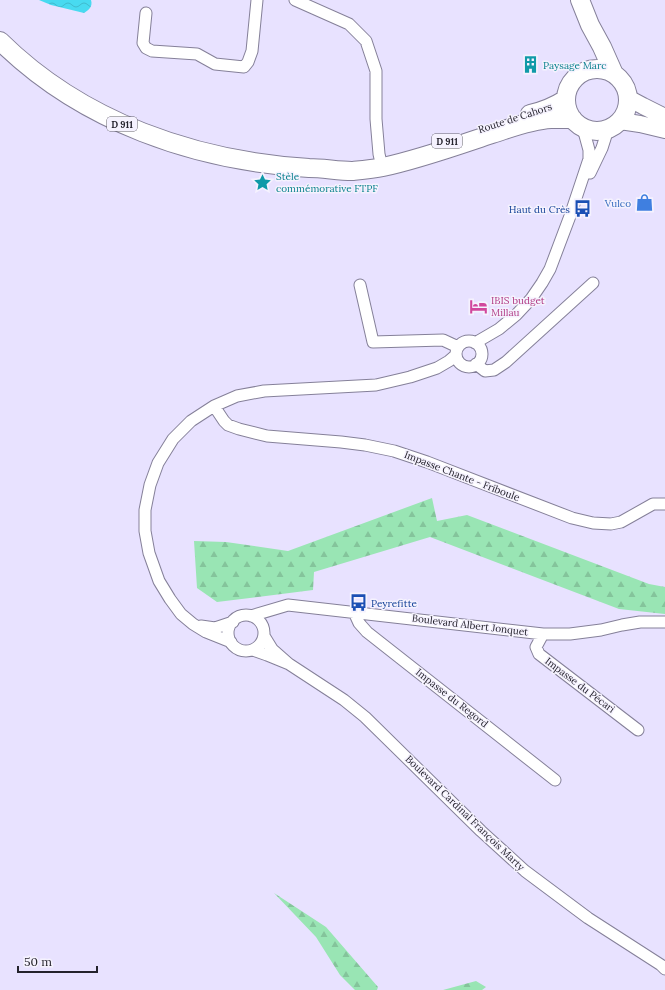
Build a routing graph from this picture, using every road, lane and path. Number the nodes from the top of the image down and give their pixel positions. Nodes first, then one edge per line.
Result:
1 (257, 0) edge
2 (295, 0) edge
3 (580, 0) edge
4 (146, 13) dead end
5 (590, 25) junction
6 (0, 41) edge
7 (590, 70) junction
8 (614, 74) junction
9 (628, 98) junction
10 (566, 99) junction
11 (665, 117) edge
12 (578, 123) junction
13 (614, 125) junction
14 (665, 130) edge
15 (381, 162) junction
16 (576, 200) junction
17 (593, 284) dead end
18 (360, 285) dead end
19 (478, 347) junction
20 (458, 356) junction
21 (476, 364) junction
22 (214, 406) junction
23 (665, 504) edge
24 (275, 608) junction
25 (354, 612) junction
26 (250, 616) junction
27 (233, 622) junction
28 (665, 622) edge
29 (193, 624) junction
30 (263, 632) junction
31 (543, 634) junction
32 (231, 642) junction
33 (253, 650) junction
34 (289, 664) junction
35 (638, 730) dead end
36 (555, 780) dead end
37 (664, 965) edge

1 - 4 street
2 - 15 street
3 - 5 main road
5 - 7 main road
5 - 8 main road
6 - 15 main road, Route de Cahors / D 911
7 - 8 main road
7 - 10 main road
8 - 9 main road
9 - 11 main road
9 - 13 main road
10 - 12 main road
10 - 15 main road, Route de Cahors / D 911
12 - 13 main road
12 - 15 main road, Route de Cahors / D 911
12 - 16 street
13 - 14 main road
13 - 16 street
16 - 19 street
17 - 21 street
18 - 20 street
19 - 20 street
19 - 21 street
20 - 21 street
20 - 22 street
22 - 23 street, Impasse Chante - Friboule
22 - 29 street
24 - 25 street, Boulevard Albert Jonquet
24 - 26 street, Boulevard Albert Jonquet
24 - 30 street
25 - 31 street, Boulevard Albert Jonquet
25 - 36 street, Impasse du Regord
26 - 27 street
26 - 30 street
27 - 29 street
27 - 32 street
28 - 31 street, Boulevard Albert Jonquet
29 - 32 street
30 - 33 street
30 - 34 street, Boulevard Cardinal François Marty
31 - 35 street, Impasse du Pécari
32 - 33 street
33 - 34 street, Boulevard Cardinal François Marty
34 - 37 street, Boulevard Cardinal François Marty

